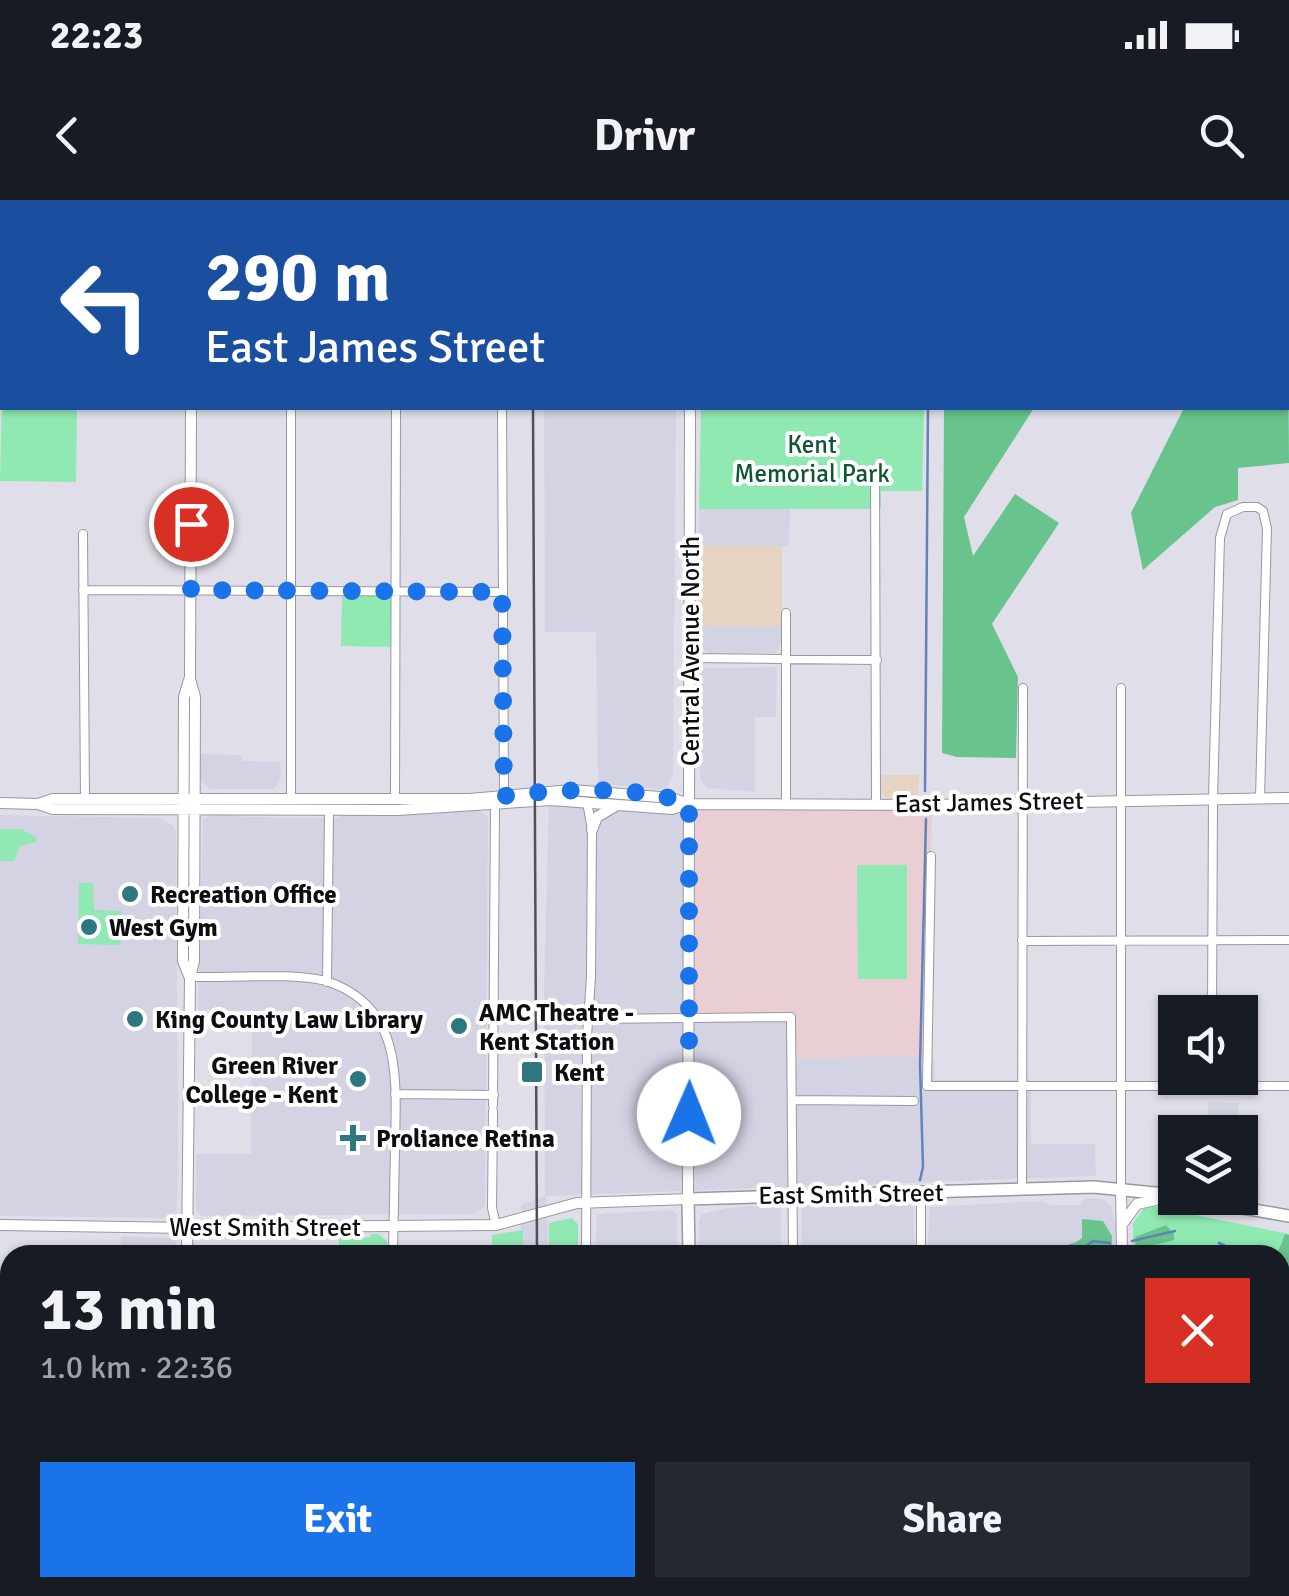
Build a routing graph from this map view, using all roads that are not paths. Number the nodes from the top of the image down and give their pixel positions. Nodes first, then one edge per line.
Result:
1 (191, 410) edge
2 (292, 410) edge
3 (396, 410) edge
4 (502, 410) edge
5 (690, 410) edge
6 (875, 470) dead end
7 (83, 534) dead end
8 (83, 590) junction
9 (191, 590) junction
10 (292, 590) junction
11 (395, 592) junction
12 (502, 592) junction
13 (786, 614) dead end
14 (690, 658) junction
15 (786, 660) junction
16 (877, 660) junction
17 (1023, 688) dead end
18 (1122, 688) dead end
19 (1260, 798) junction
20 (1289, 798) edge
21 (85, 799) junction
22 (292, 799) junction
23 (1213, 799) junction
24 (372, 800) junction
25 (395, 800) junction
26 (500, 800) junction
27 (1120, 800) junction
28 (588, 802) junction
29 (0, 803) edge
30 (1022, 803) junction
31 (38, 804) junction
32 (188, 804) junction
33 (689, 804) junction
34 (786, 804) junction
35 (876, 804) junction
36 (619, 805) junction
37 (329, 810) junction
38 (592, 830) junction
39 (931, 856) dead end
40 (1289, 940) edge
41 (1022, 941) junction
42 (1121, 941) junction
43 (1212, 941) junction
44 (190, 977) junction
45 (327, 982) junction
46 (1212, 995) edge
47 (690, 1018) junction
48 (588, 1019) junction
49 (1258, 1084) edge
50 (1158, 1085) edge
51 (1289, 1086) edge
52 (1022, 1087) junction
53 (1120, 1087) junction
54 (396, 1094) junction
55 (792, 1100) junction
56 (914, 1101) dead end
57 (493, 1104) junction
58 (1122, 1188) junction
59 (1022, 1190) junction
60 (1158, 1193) edge
61 (922, 1194) junction
62 (793, 1195) junction
63 (688, 1199) junction
64 (1158, 1200) edge
65 (586, 1202) junction
66 (1258, 1211) edge
67 (1289, 1216) edge
68 (528, 1217) joint
69 (496, 1224) junction
70 (1122, 1224) junction
71 (0, 1225) edge
72 (394, 1225) junction
73 (187, 1228) junction
74 (186, 1245) edge
75 (393, 1245) edge
76 (586, 1245) edge
77 (688, 1245) edge
78 (793, 1245) edge
79 (921, 1245) edge
80 (1122, 1245) edge

1 - 9 main road
2 - 10 street
3 - 11 street
4 - 12 street
5 - 14 main road, Central Avenue North
6 - 16 street
7 - 8 street
8 - 9 street
8 - 21 street
9 - 10 street
9 - 32 main road
10 - 11 street
10 - 22 street
11 - 12 street
11 - 25 street
12 - 26 street
13 - 15 street
14 - 15 street
14 - 33 main road, Central Avenue North
15 - 16 street
15 - 34 street
16 - 35 street
17 - 30 street
18 - 27 street
19 - 20 main road, East James Street
19 - 23 main road, East James Street
19 - 23 street
21 - 31 main road
21 - 32 main road
22 - 24 main road
22 - 32 main road
23 - 27 main road, East James Street
23 - 43 street
24 - 25 main road
24 - 37 main road
25 - 26 main road
26 - 28 main road, East James Street
26 - 33 main road, East James Street
26 - 37 main road
26 - 57 street
27 - 30 main road, East James Street
27 - 42 street
28 - 36 main road, East James Street
28 - 38 street
29 - 31 main road
30 - 35 main road, East James Street
30 - 41 street
31 - 32 main road
32 - 37 main road
32 - 44 main road
33 - 34 main road, East James Street
33 - 36 main road, East James Street
33 - 47 main road, Central Avenue North
34 - 35 main road, East James Street
36 - 38 main road
37 - 45 street
38 - 48 street
39 - 52 street
40 - 43 street
41 - 42 street
41 - 52 street
42 - 43 street
42 - 53 street
43 - 46 street
44 - 45 street
44 - 73 main road
45 - 54 street
47 - 48 street
47 - 55 street
47 - 63 main road, Central Avenue North
48 - 65 street
49 - 51 street
50 - 53 street
52 - 53 street
52 - 59 street
53 - 58 street
54 - 57 street
54 - 72 street
55 - 56 street
55 - 62 street
57 - 69 street
58 - 59 main road, East Smith Street
58 - 60 main road, East Smith Street
58 - 70 main road
59 - 61 main road, East Smith Street
61 - 62 main road, East Smith Street
61 - 79 street
62 - 63 main road, East Smith Street
62 - 78 street
63 - 65 main road, East Smith Street
63 - 77 main road, Central Avenue North
64 - 70 main road
65 - 68 main road, East Smith Street
65 - 76 street
66 - 67 main road
68 - 69 main road, West Smith Street
69 - 72 main road, West Smith Street
70 - 80 main road
71 - 73 main road, West Smith Street
72 - 73 main road, West Smith Street
72 - 75 street
73 - 74 main road

